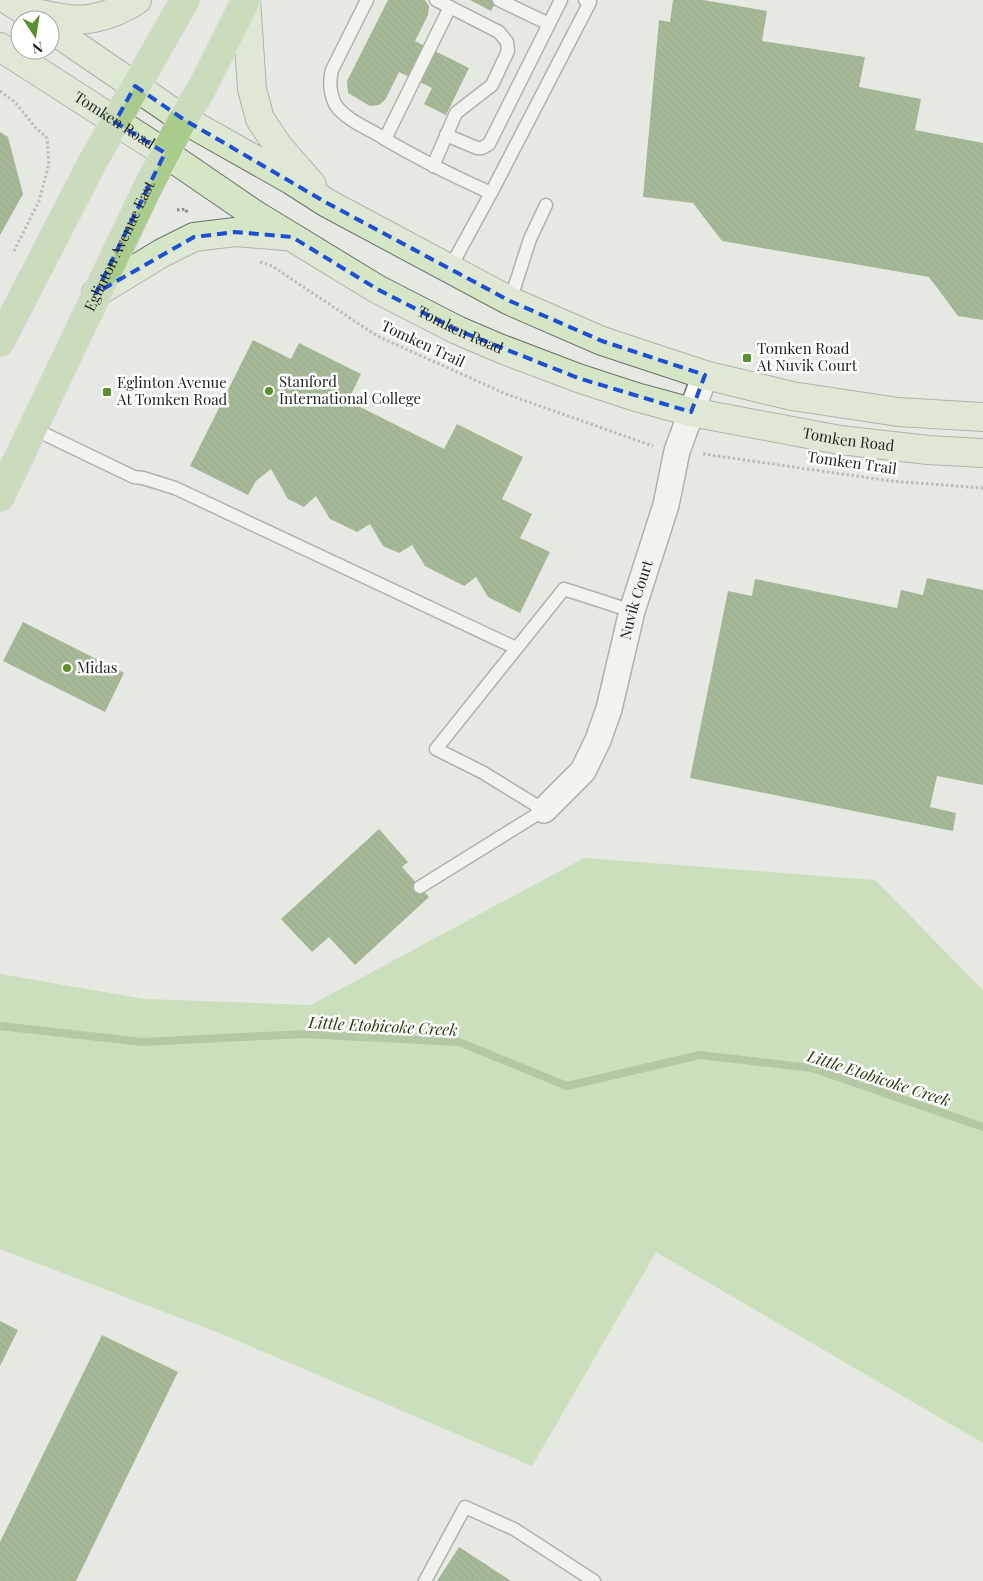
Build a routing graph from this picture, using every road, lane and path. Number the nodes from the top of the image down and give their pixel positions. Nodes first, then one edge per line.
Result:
1 (137, 0) edge
2 (185, 0) edge
3 (246, 0) edge
4 (367, 0) edge
5 (436, 0) edge
6 (499, 0) edge
7 (561, 0) edge
8 (586, 0) edge
9 (450, 7) junction
10 (60, 18) edge
11 (549, 24) junction
12 (60, 34) edge
13 (0, 47) edge
14 (135, 86) junction
15 (0, 92) edge
16 (184, 119) junction
17 (115, 122) junction
18 (446, 135) junction
19 (384, 139) junction
20 (165, 154) junction
21 (433, 166) junction
22 (491, 193) junction
23 (327, 203) junction
24 (194, 204) dead end
25 (546, 205) dead end
26 (186, 209) dead end
27 (292, 237) junction
28 (13, 254) dead end
29 (254, 260) dead end
30 (449, 270) junction
31 (96, 293) junction
32 (510, 301) junction
33 (0, 342) edge
34 (704, 375) junction
35 (691, 412) junction
36 (983, 417) edge
37 (32, 428) junction
38 (645, 444) dead end
39 (983, 453) edge
40 (719, 456) dead end
41 (983, 488) edge
42 (0, 497) edge
43 (632, 611) junction
44 (516, 648) junction
45 (544, 810) junction
46 (420, 887) dead end
47 (425, 1581) edge
48 (594, 1581) edge

1 - 10 main road
2 - 14 main road
3 - 16 main road, Eglinton Avenue East
3 - 23 main road
4 - 19 lane
5 - 9 lane
6 - 11 lane
7 - 11 lane
8 - 22 lane
9 - 18 lane
9 - 19 lane
11 - 18 lane
12 - 14 main road
13 - 17 main road, Tomken Road
14 - 16 main road
14 - 17 main road
15 - 28 path
16 - 20 main road, Eglinton Avenue East
16 - 23 main road
17 - 20 main road, Tomken Road
17 - 33 main road
18 - 21 lane
19 - 21 lane
20 - 27 main road, Tomken Road
20 - 31 main road, Eglinton Avenue East
21 - 22 lane
22 - 30 lane
23 - 30 main road
24 - 26 path
25 - 32 lane
27 - 31 main road
27 - 35 main road, Tomken Road
29 - 38 path, Tomken Trail
30 - 32 main road
31 - 37 main road, Eglinton Avenue East
32 - 34 main road
34 - 35 street, Nuvik Court
34 - 36 main road
35 - 39 main road, Tomken Road
35 - 43 street, Nuvik Court
37 - 42 main road, Eglinton Avenue East
37 - 44 lane
40 - 41 path, Tomken Trail
43 - 44 lane
43 - 45 street, Nuvik Court
44 - 45 lane
45 - 46 lane
47 - 48 lane

